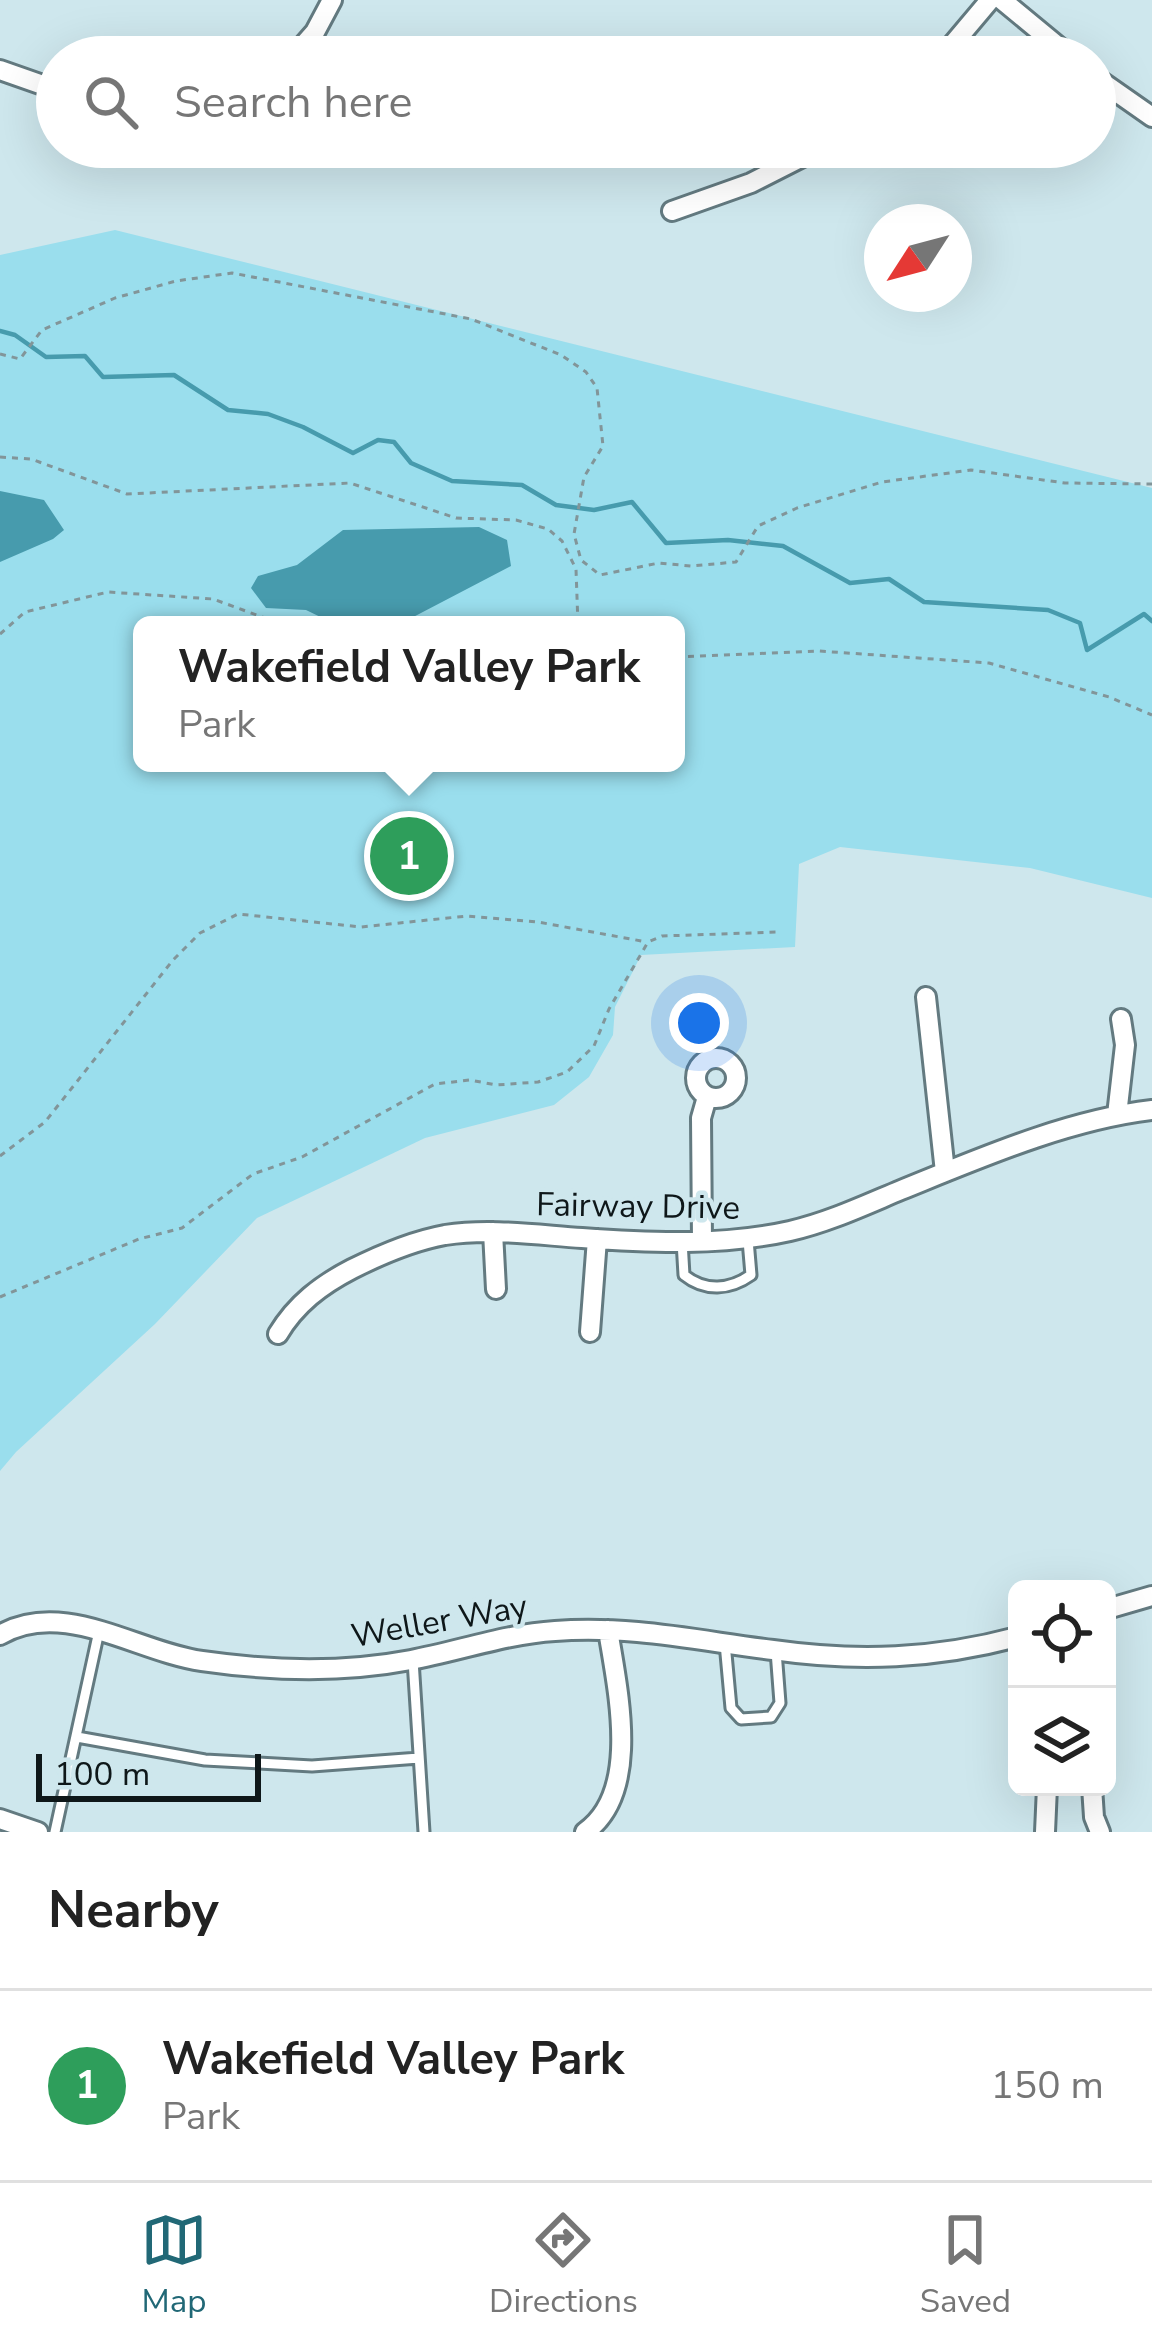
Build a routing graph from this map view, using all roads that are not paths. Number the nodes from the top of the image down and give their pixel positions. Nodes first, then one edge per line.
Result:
1 (332, 0) edge
2 (990, 0) edge
3 (1002, 0) edge
4 (311, 36) edge
5 (960, 36) edge
6 (1046, 36) edge
7 (0, 70) edge
8 (36, 83) edge
9 (1116, 91) edge
10 (1152, 117) edge
11 (781, 168) edge
12 (672, 211) dead end
13 (926, 997) dead end
14 (1121, 1019) dead end
15 (707, 1097) dead end
16 (1152, 1110) edge
17 (1117, 1115) junction
18 (945, 1172) junction
19 (493, 1232) junction
20 (597, 1239) junction
21 (748, 1239) junction
22 (692, 1241) junction
23 (496, 1289) dead end
24 (590, 1332) dead end
25 (278, 1334) dead end
26 (1152, 1596) edge
27 (1116, 1606) edge
28 (608, 1630) junction
29 (99, 1631) junction
30 (0, 1635) edge
31 (1008, 1639) edge
32 (725, 1643) junction
33 (776, 1651) junction
34 (413, 1660) junction
35 (77, 1737) junction
36 (419, 1758) junction
37 (1047, 1796) edge
38 (1092, 1796) edge
39 (0, 1819) edge
40 (38, 1832) edge
41 (56, 1832) edge
42 (424, 1832) edge
43 (585, 1832) edge
44 (1045, 1832) edge
45 (1100, 1832) edge

1 - 4 street
2 - 5 street
3 - 6 street
7 - 8 street
9 - 10 street
11 - 12 street
13 - 18 street
14 - 17 street
15 - 22 street
16 - 17 street, Fairway Drive
17 - 18 street, Fairway Drive
18 - 21 street, Fairway Drive
19 - 20 street, Fairway Drive
19 - 23 street
19 - 25 street, Fairway Drive
20 - 22 street, Fairway Drive
20 - 24 street
21 - 22 street, Fairway Drive
21 - 22 lane
26 - 27 street
28 - 32 street, Weller Way
28 - 34 street, Weller Way
28 - 43 street
29 - 30 street, Weller Way
29 - 34 street, Weller Way
29 - 35 lane
31 - 33 street, Weller Way
32 - 33 street, Weller Way
32 - 33 lane
34 - 36 lane
35 - 36 lane
35 - 41 lane
36 - 42 lane
37 - 44 street
38 - 45 street
39 - 40 street

